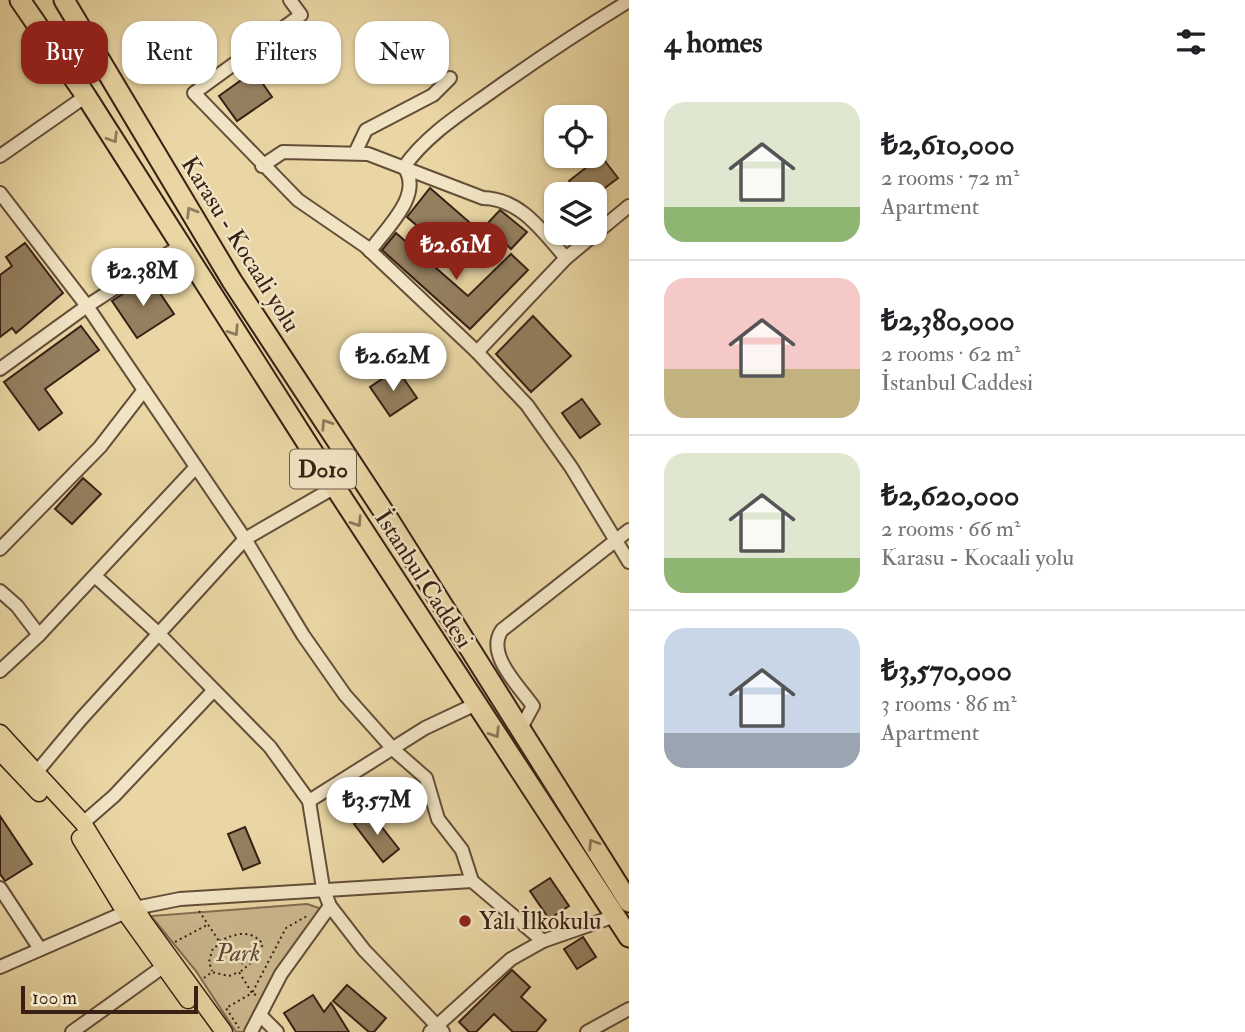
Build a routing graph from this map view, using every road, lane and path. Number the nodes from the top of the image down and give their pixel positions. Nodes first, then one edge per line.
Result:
1 (20, 0) edge
2 (64, 0) edge
3 (290, 0) edge
4 (626, 7) edge
5 (450, 78) dead end
6 (86, 96) junction
7 (355, 153) junction
8 (0, 156) edge
9 (262, 166) junction
10 (404, 167) junction
11 (0, 193) edge
12 (629, 206) edge
13 (180, 246) junction
14 (370, 251) junction
15 (566, 258) junction
16 (87, 306) junction
17 (477, 352) junction
18 (0, 369) edge
19 (144, 390) junction
20 (195, 468) junction
21 (335, 487) junction
22 (629, 530) edge
23 (245, 539) junction
24 (617, 540) junction
25 (0, 549) edge
26 (629, 562) edge
27 (95, 576) junction
28 (0, 591) edge
29 (159, 634) junction
30 (39, 635) junction
31 (0, 671) edge
32 (213, 691) junction
33 (476, 704) junction
34 (521, 728) junction
35 (0, 734) edge
36 (394, 750) junction
37 (0, 752) edge
38 (35, 774) junction
39 (309, 801) junction
40 (83, 823) junction
41 (472, 881) junction
42 (0, 888) edge
43 (323, 888) junction
44 (190, 898) junction
45 (330, 906) junction
46 (622, 909) edge
47 (130, 910) junction
48 (307, 915) dead end
49 (208, 925) junction
50 (629, 937) edge
51 (225, 938) junction
52 (219, 941) junction
53 (543, 941) junction
54 (40, 949) junction
55 (167, 958) junction
56 (0, 967) edge
57 (245, 968) junction
58 (212, 972) junction
59 (239, 972) junction
60 (192, 987) junction
61 (251, 993) junction
62 (267, 1002) junction
63 (629, 1009) edge
64 (260, 1015) junction
65 (437, 1030) edge
66 (238, 1031) edge
67 (72, 1032) edge
68 (211, 1032) edge
69 (277, 1032) edge
70 (587, 1032) edge

1 - 6 highway, İstanbul Caddesi / D010
34 -> 2 highway, Karasu - Kocaali yolu / D010
3 - 9 street
4 - 10 street
5 - 7 street
6 - 8 street
6 -> 13 highway, İstanbul Caddesi / D010
7 - 9 street
7 - 10 street
9 - 14 street
10 - 14 street
10 - 15 street
11 - 16 street
12 - 15 street
13 - 16 street
13 -> 21 highway, İstanbul Caddesi / D010
14 - 17 street
15 - 17 street
16 - 18 street
16 - 19 street
17 - 24 street
19 - 20 street
19 - 25 street
20 - 23 street
20 - 27 street
21 - 23 street
21 -> 33 highway, İstanbul Caddesi / D010
22 - 24 street
23 - 29 street
23 - 36 street
24 - 26 street
24 - 34 street
27 - 29 street
27 - 30 street
28 - 30 street
29 - 32 street
29 - 38 street
30 - 31 street
32 - 39 street
32 - 40 street
33 - 36 street
33 -> 46 highway, İstanbul Caddesi / D010
46 -> 34 highway, Karasu - Kocaali yolu / D010
35 - 38 main road
36 - 39 street
36 - 41 street
37 - 47 main road
38 - 40 main road
39 - 43 street
40 - 47 main road
41 - 43 street
41 - 53 street
42 - 54 street
43 - 44 street
43 - 45 street
44 - 47 street
44 - 49 path
45 - 62 street
45 - 65 street
46 - 50 highway, İstanbul Caddesi / D010
46 - 53 street
47 - 54 street
47 - 55 main road
48 - 61 path
49 - 52 path
49 - 55 path
51 - 52 path
51 - 57 path
51 - 57 path
52 - 58 path
53 - 65 street
54 - 56 street
55 - 60 main road
55 - 67 street
55 - 68 main road
57 - 59 path
58 - 59 path
58 - 60 path
59 - 61 path
60 - 66 main road
61 - 62 path
61 - 66 path
62 - 64 street
63 - 70 street
64 - 66 street
64 - 69 street

